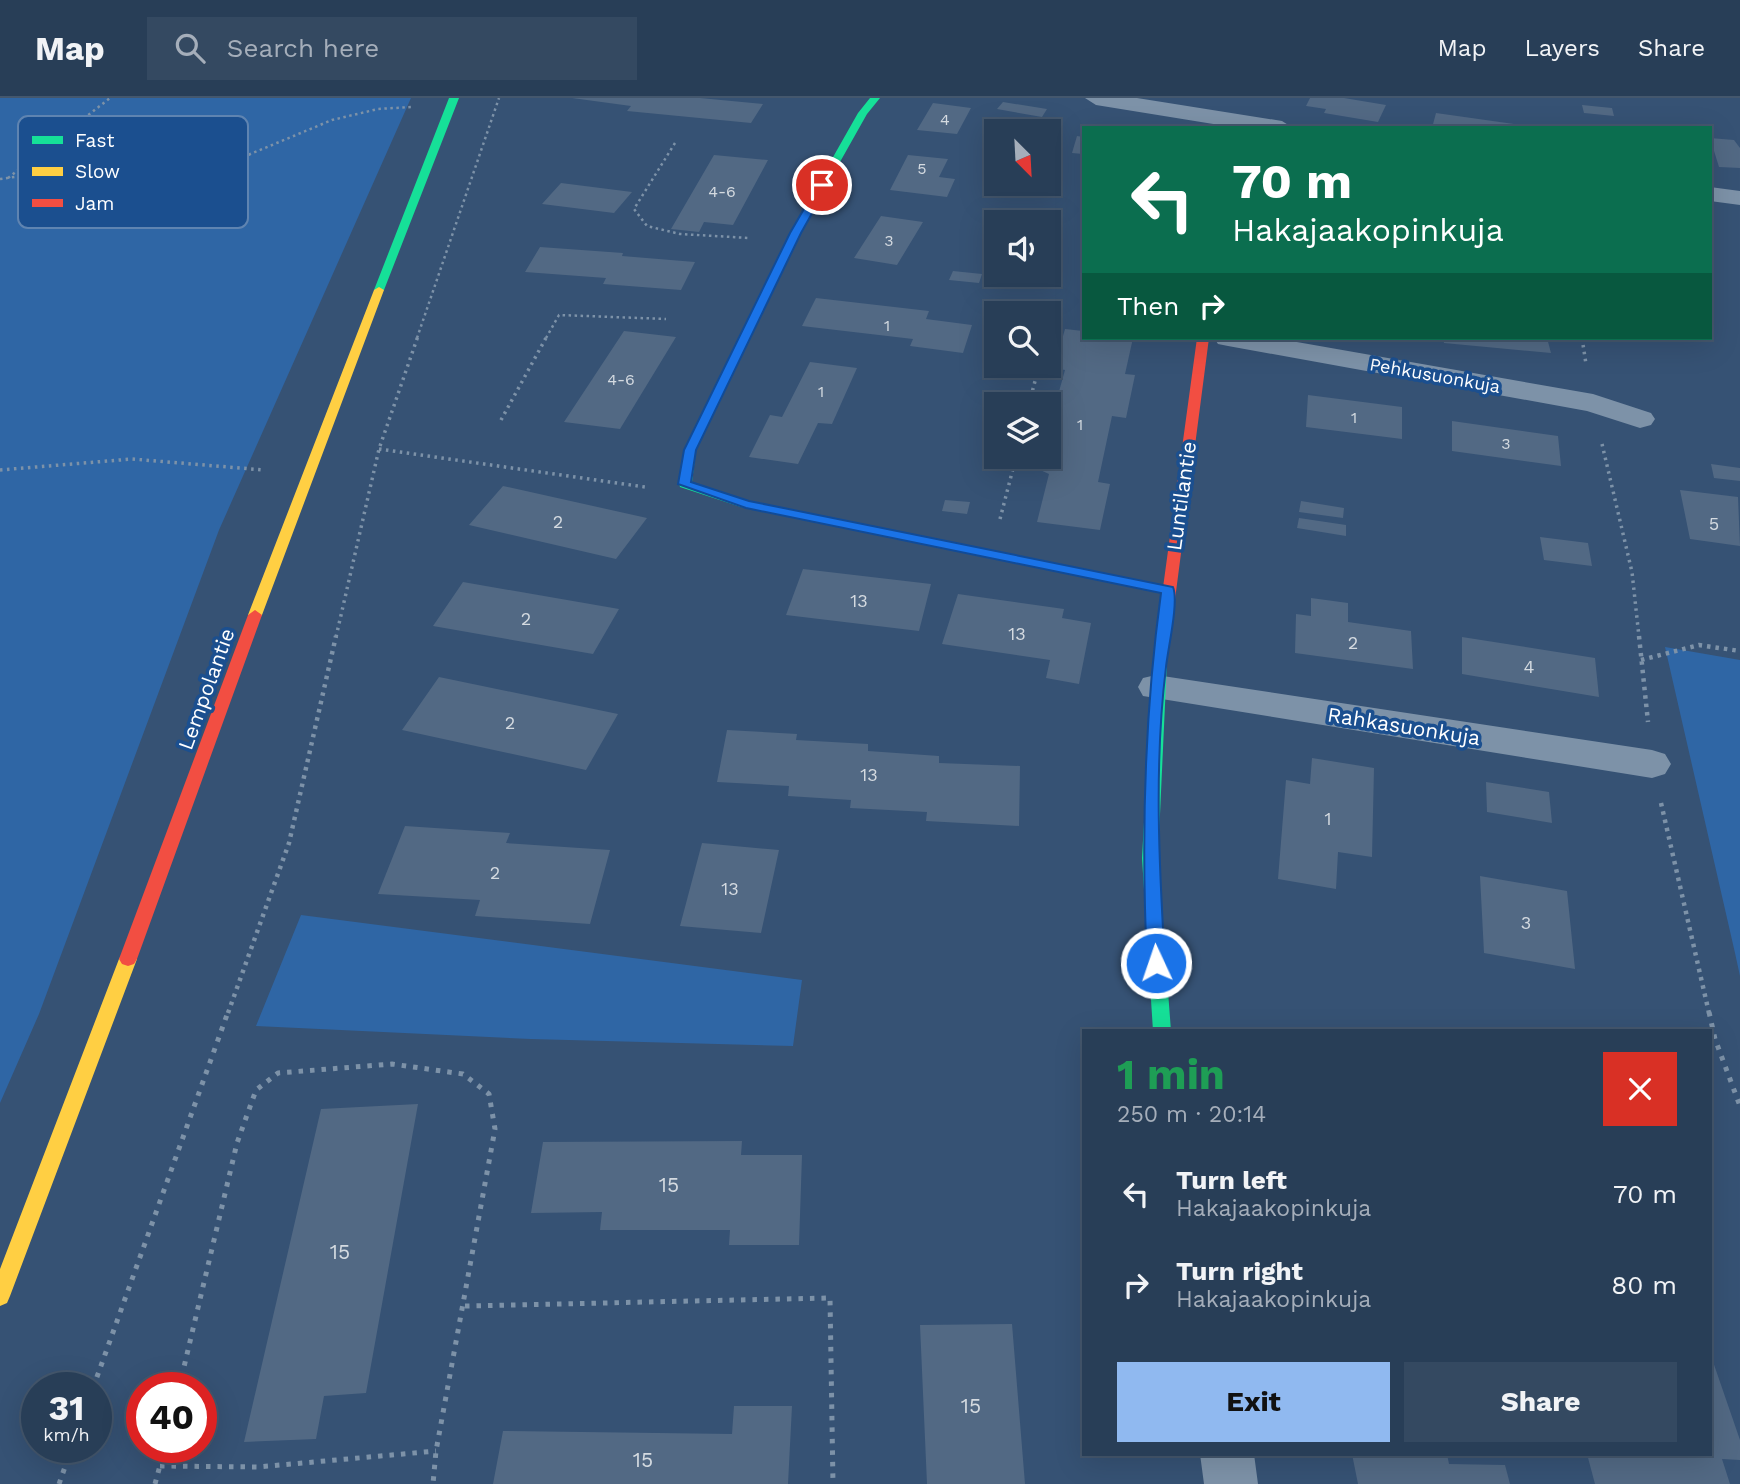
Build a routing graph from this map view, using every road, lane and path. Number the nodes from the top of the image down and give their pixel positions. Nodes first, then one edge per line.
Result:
1 (110, 98) edge
2 (875, 98) edge
3 (1096, 98) edge
4 (498, 99) edge
5 (453, 101) edge
6 (87, 116) edge
7 (1244, 116) edge
8 (1276, 126) edge
9 (675, 143) dead end
10 (248, 155) edge
11 (18, 169) edge
12 (18, 177) edge
13 (7, 178) junction
14 (0, 179) edge
15 (1712, 194) edge
16 (1740, 198) edge
17 (792, 240) junction
18 (666, 319) dead end
19 (1203, 340) edge
20 (1239, 340) edge
21 (1640, 419) dead end
22 (501, 420) dead end
23 (379, 449) junction
24 (310, 469) junction
25 (1013, 469) edge
26 (0, 470) edge
27 (685, 484) junction
28 (991, 554) junction
29 (1168, 590) junction
30 (1740, 651) edge
31 (1642, 660) dead end
32 (1156, 687) junction
33 (1652, 764) dead end
34 (1161, 1029) edge
35 (0, 1296) edge
36 (465, 1306) junction
37 (99, 1372) edge
38 (183, 1372) edge
39 (436, 1451) junction
40 (1227, 1456) edge
41 (66, 1463) edge
42 (161, 1463) edge
43 (160, 1466) junction
44 (59, 1484) edge
45 (155, 1484) edge
46 (433, 1484) edge
47 (833, 1484) edge
48 (1231, 1484) edge

1 - 6 path
2 - 17 street
3 - 7 street
4 - 5 path
4 - 23 path
5 - 10 path
5 - 24 street, Lempolantie
7 - 8 street
9 - 17 path
11 - 13 path
12 - 13 path
13 - 14 path
15 - 16 street
17 - 27 street
18 - 22 path
19 - 29 street, Luntilantie
20 - 21 street, Pehkusuonkuja
23 - 27 path
23 - 37 path
24 - 26 path
24 - 35 street, Lempolantie
25 - 28 path
27 - 28 street
28 - 29 street
29 - 32 street, Luntilantie
30 - 31 path
32 - 33 street, Rahkasuonkuja
32 - 34 street, Luntilantie
36 - 38 path
36 - 39 path
36 - 47 path
39 - 43 path
39 - 46 path
40 - 48 street
41 - 44 path
42 - 43 path
43 - 45 path

